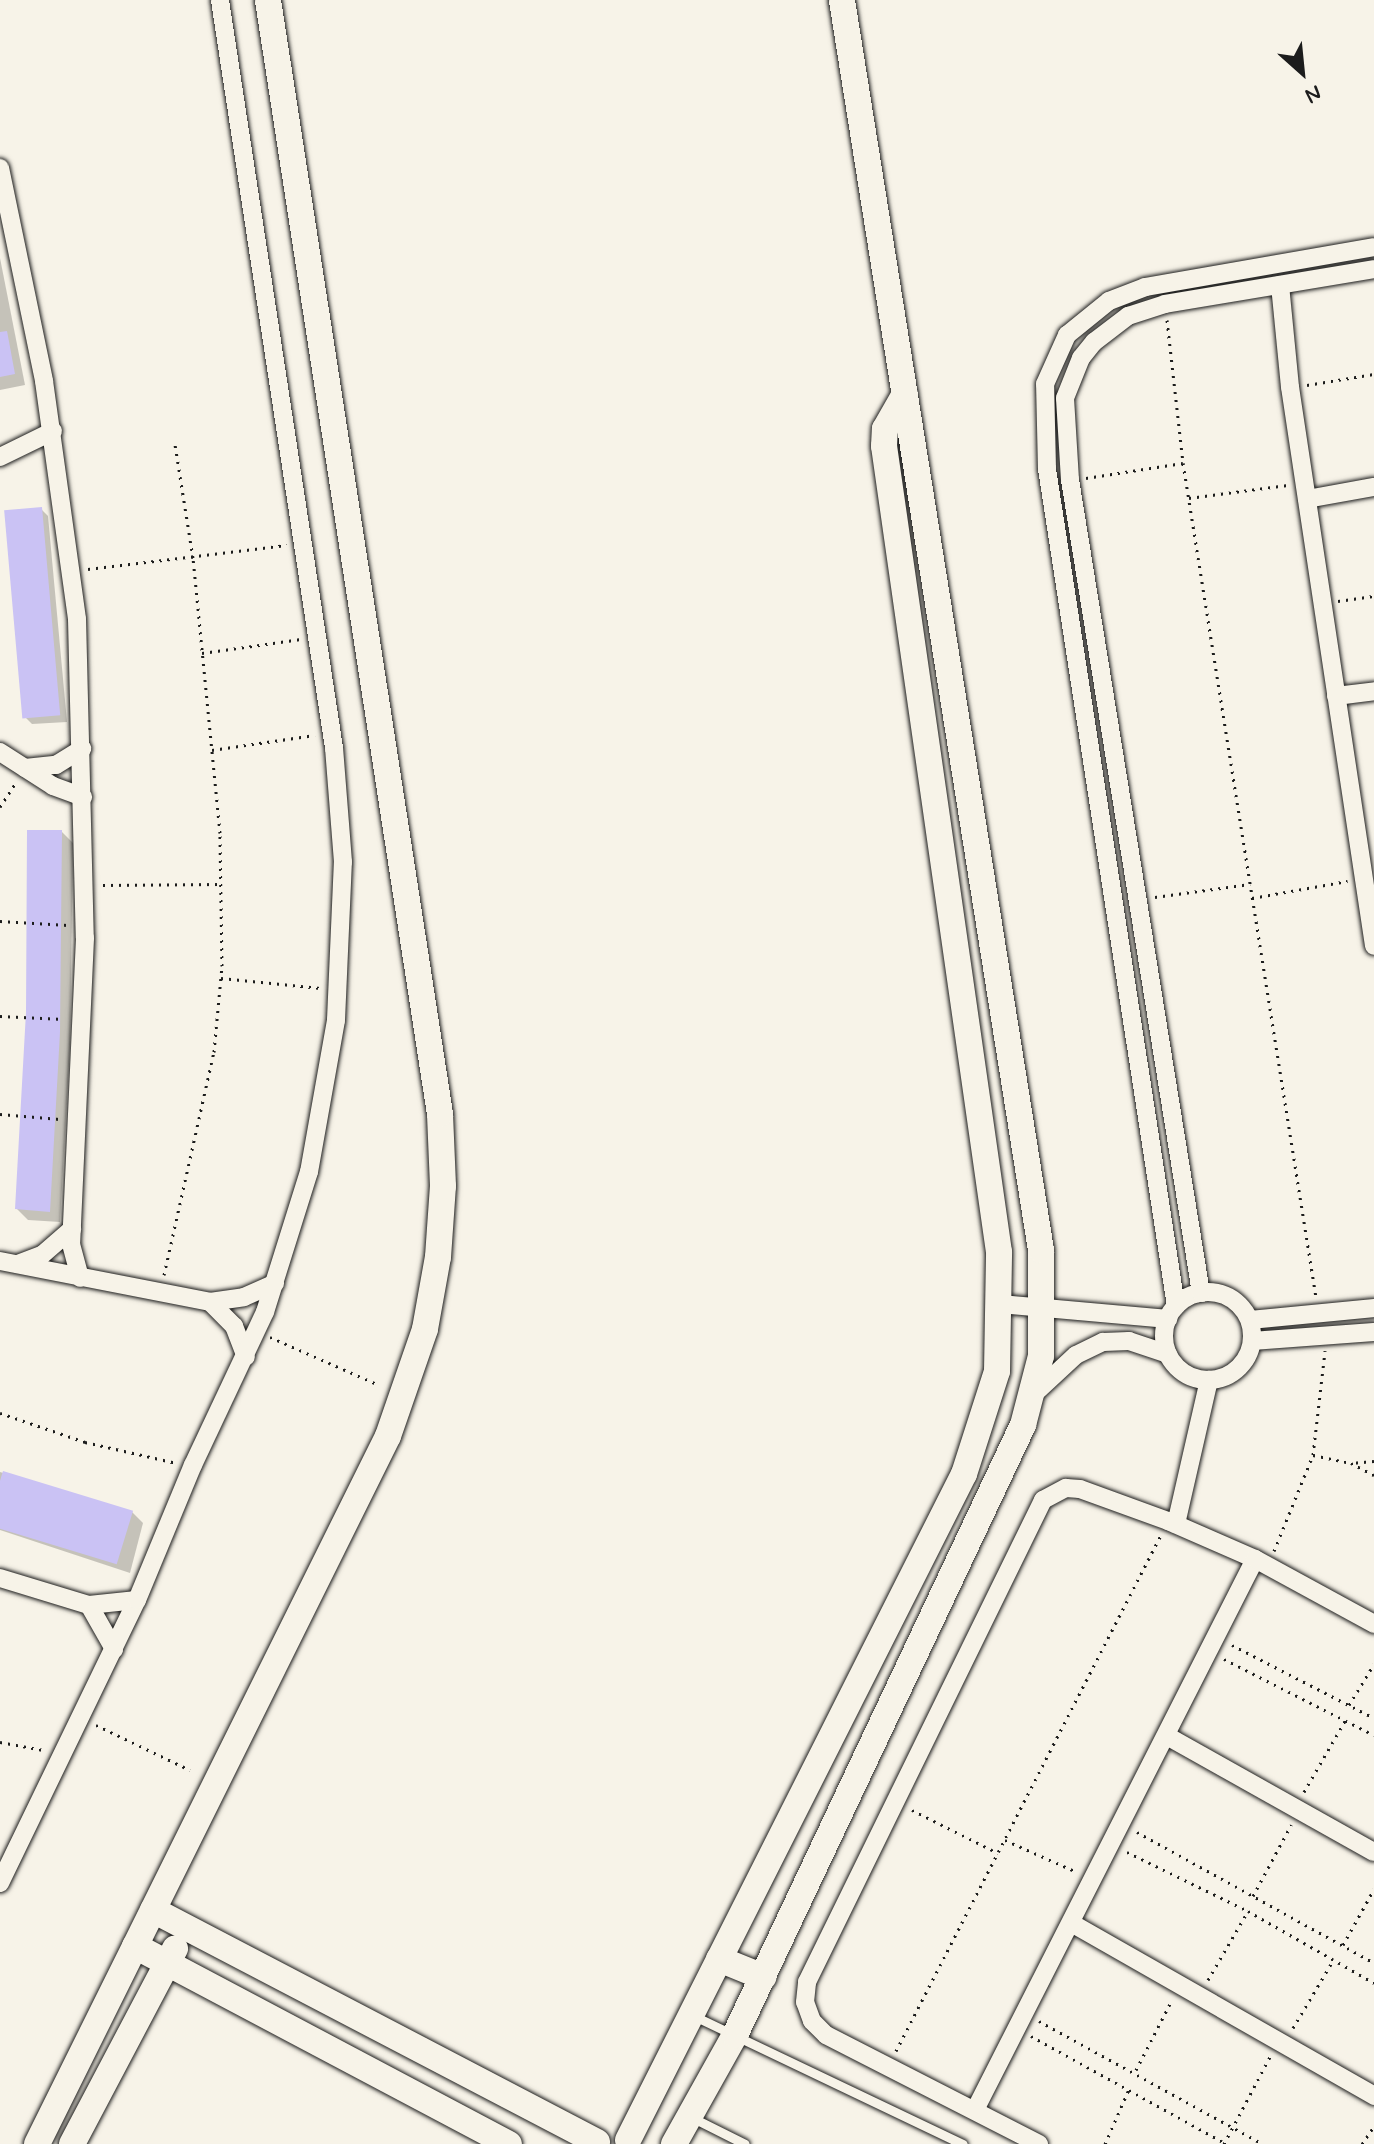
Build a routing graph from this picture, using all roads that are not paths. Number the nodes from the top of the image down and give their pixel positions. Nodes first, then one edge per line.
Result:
1 (220, 0) edge
2 (268, 0) edge
3 (842, 0) edge
4 (0, 168) edge
5 (1374, 247) edge
6 (1374, 269) edge
7 (1280, 285) junction
8 (905, 394) junction
9 (53, 431) junction
10 (0, 457) edge
11 (1374, 487) edge
12 (1305, 491) junction
13 (1374, 691) edge
14 (1336, 696) junction
15 (1097, 712) junction
16 (82, 749) junction
17 (0, 752) edge
18 (25, 768) junction
19 (83, 797) junction
20 (1371, 902) edge
21 (1374, 946) edge
22 (1144, 947) junction
23 (1123, 950) junction
24 (72, 1229) junction
25 (8, 1263) edge
26 (80, 1278) junction
27 (275, 1283) junction
28 (1201, 1293) junction
29 (210, 1302) junction
30 (1000, 1304) junction
31 (1044, 1307) junction
32 (1374, 1308) edge
33 (1172, 1313) junction
34 (1250, 1320) junction
35 (1374, 1332) edge
36 (1252, 1341) junction
37 (1168, 1354) junction
38 (246, 1357) junction
39 (1209, 1380) junction
40 (1034, 1394) junction
41 (1172, 1522) junction
42 (1261, 1562) junction
43 (0, 1578) edge
44 (137, 1600) junction
45 (89, 1605) junction
46 (1374, 1624) edge
47 (114, 1649) junction
48 (1167, 1736) junction
49 (1374, 1852) edge
50 (1, 1879) edge
51 (153, 1910) junction
52 (1073, 1924) junction
53 (184, 1930) junction
54 (135, 1946) junction
55 (719, 1959) junction
56 (167, 1964) junction
57 (763, 1977) junction
58 (692, 2014) junction
59 (735, 2035) junction
60 (1374, 2096) edge
61 (975, 2110) junction
62 (690, 2116) junction
63 (632, 2142) edge
64 (596, 2143) edge
65 (37, 2144) edge
66 (72, 2144) edge
67 (509, 2144) edge
68 (674, 2144) edge
69 (745, 2144) edge
70 (963, 2144) edge
71 (1039, 2144) edge

1 - 27 street
2 - 51 street
3 - 8 street
4 - 9 street
5 - 15 street
6 - 7 street
7 - 12 street
7 - 15 street
8 - 30 street
8 - 31 street
9 - 10 street
9 - 16 street
11 - 12 street
12 - 14 street
13 - 14 street
14 - 20 street
15 - 22 street
15 - 23 street
16 - 18 street
16 - 19 street
17 - 18 street
18 - 19 street
19 - 24 street
20 - 21 street
22 - 23 street
22 - 28 street
23 - 33 street
24 - 25 street
24 - 26 street
25 - 26 street
26 - 29 street
27 - 29 street
27 - 38 street
28 - 33 street
28 - 34 street
29 - 38 street
30 - 31 street
30 - 55 street
31 - 33 street
31 - 40 street
32 - 34 street
33 - 37 street
34 - 36 street
35 - 36 street
36 - 39 street
37 - 39 street
37 - 40 street
38 - 44 street
39 - 41 street
40 - 57 street
41 - 42 street
41 - 61 street
42 - 46 street
42 - 48 street
43 - 45 street
44 - 45 street
44 - 47 street
45 - 47 street
47 - 50 street
48 - 49 street
48 - 52 street
51 - 53 street
51 - 54 street
52 - 60 street
52 - 61 street
53 - 56 street
53 - 64 street
54 - 56 street
54 - 65 street
55 - 57 street
55 - 58 street
56 - 66 street
56 - 67 street
57 - 59 street
58 - 59 lane
58 - 63 street
59 - 62 street
59 - 70 lane
61 - 71 street
62 - 68 street
62 - 69 lane
63 - 64 street

